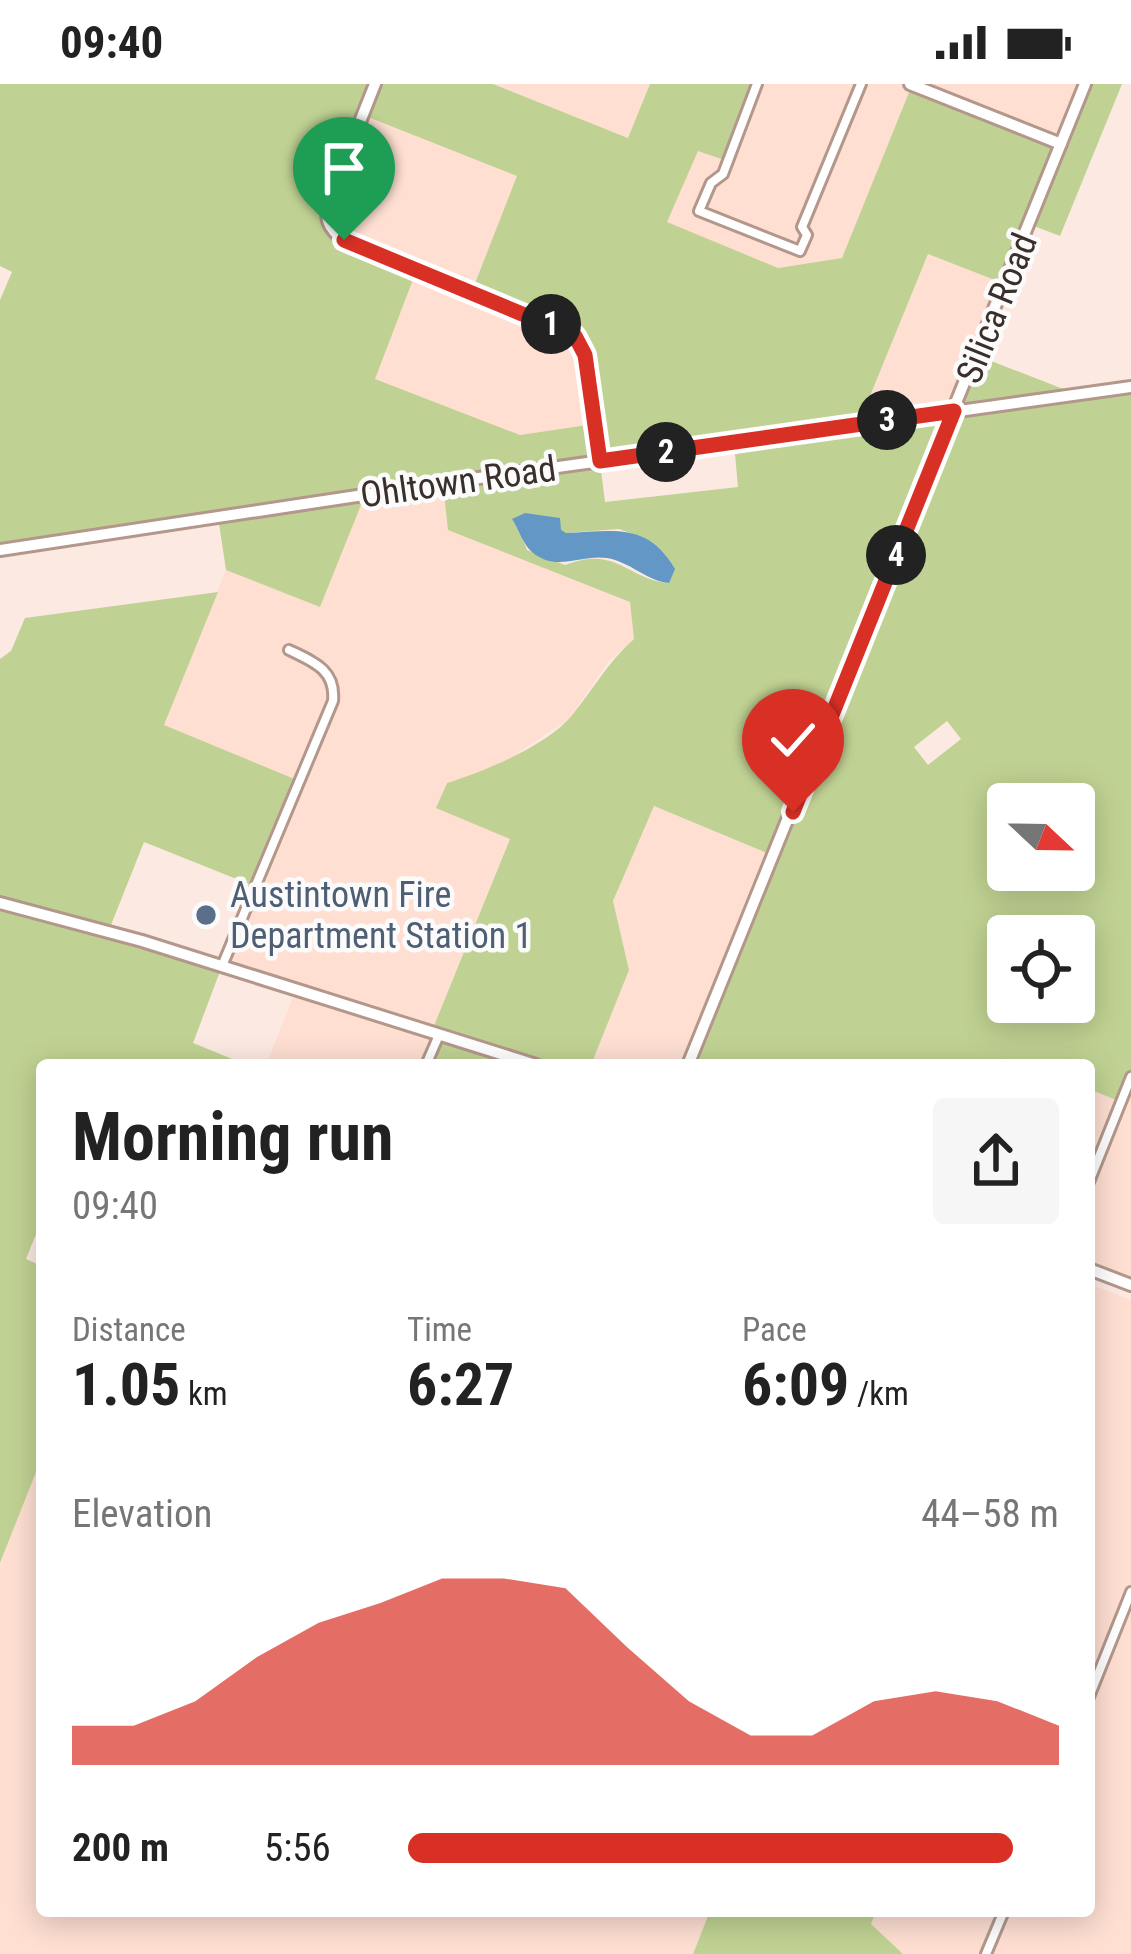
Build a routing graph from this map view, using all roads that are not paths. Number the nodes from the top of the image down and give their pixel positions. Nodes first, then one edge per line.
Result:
1 (375, 84) edge
2 (757, 84) edge
3 (861, 84) edge
4 (910, 84) edge
5 (1085, 84) edge
6 (1061, 144) junction
7 (1131, 387) edge
8 (954, 411) junction
9 (600, 461) junction
10 (0, 550) edge
11 (290, 650) dead end
12 (0, 903) edge
13 (222, 967) junction
14 (439, 1035) junction
15 (429, 1059) edge
16 (517, 1059) edge
17 (690, 1059) edge
18 (1131, 1077) edge
19 (1095, 1167) edge
20 (1095, 1271) edge
21 (1131, 1286) edge
22 (1131, 1592) edge
23 (1095, 1682) edge
24 (1001, 1917) edge
25 (986, 1954) edge

1 - 9 street
2 - 3 street
4 - 6 street
5 - 6 street, Silica Road
6 - 8 street, Silica Road
7 - 8 street, Ohltown Road
8 - 9 street, Ohltown Road
8 - 17 street, Silica Road
9 - 10 street, Ohltown Road
11 - 13 street
12 - 13 street
13 - 14 street
14 - 15 street
14 - 16 street
18 - 19 street
20 - 21 street
22 - 23 street
24 - 25 street

